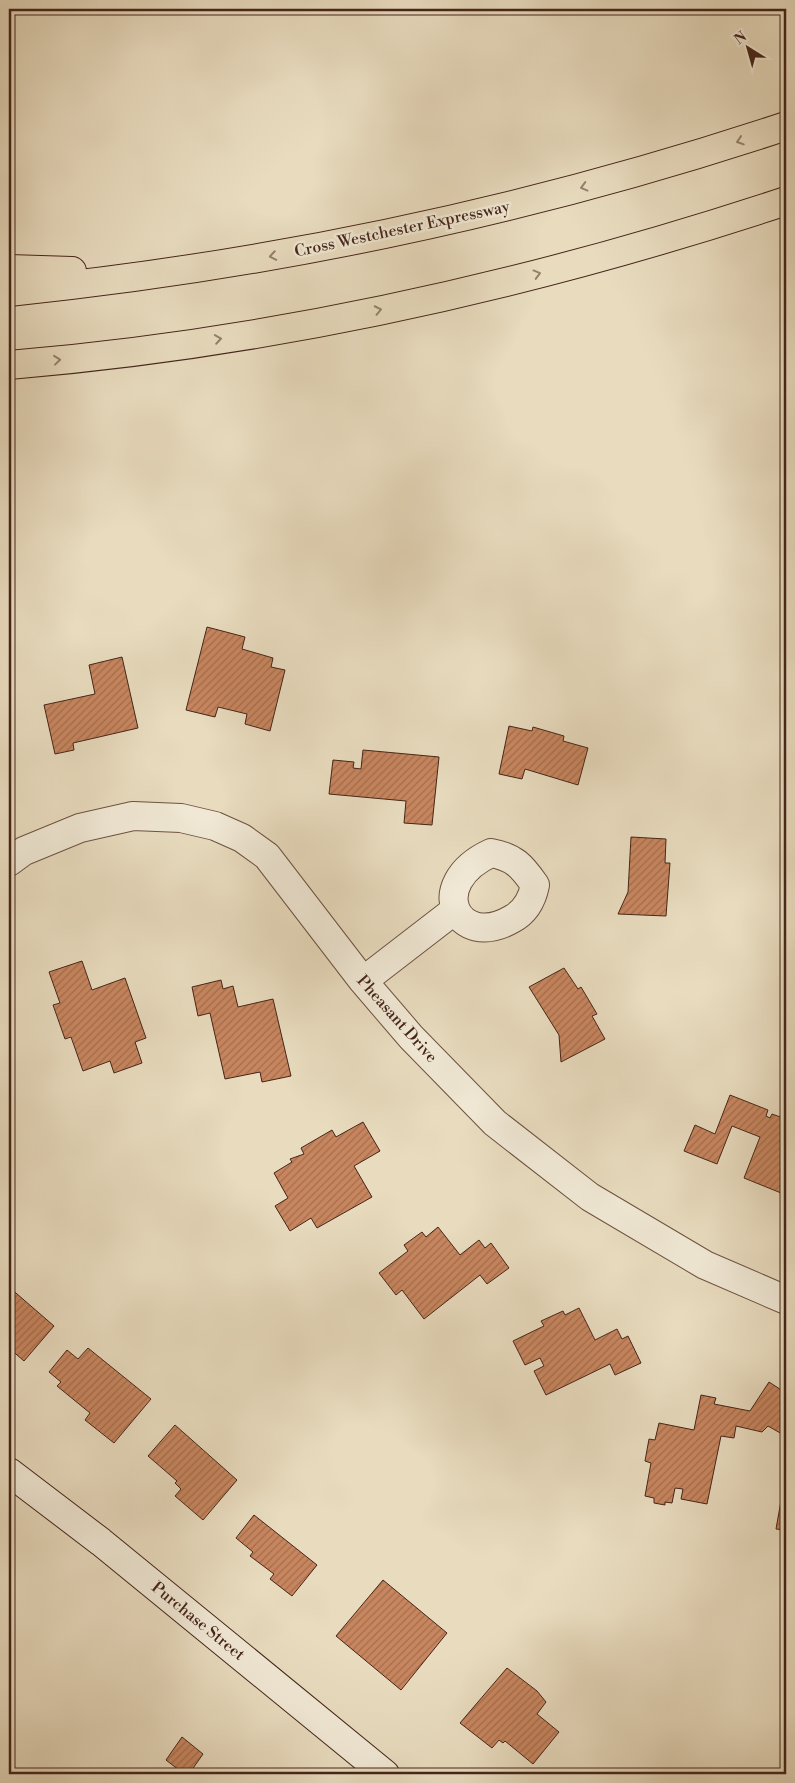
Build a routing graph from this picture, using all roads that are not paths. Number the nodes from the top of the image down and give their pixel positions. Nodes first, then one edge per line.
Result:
1 (786, 126) edge
2 (786, 201) edge
3 (9, 269) edge
4 (159, 274) junction
5 (9, 292) edge
6 (9, 365) edge
7 (9, 862) edge
8 (455, 910) dead end
9 (363, 981) junction
10 (786, 1300) edge
11 (9, 1472) edge
12 (385, 1774) edge

1 -> 4 highway, Cross Westchester Expressway
6 -> 2 highway
3 - 4 highway
4 - 5 highway, Cross Westchester Expressway
7 - 9 street, Pheasant Drive
8 - 9 street
9 - 10 street, Pheasant Drive
11 - 12 street, Purchase Street

